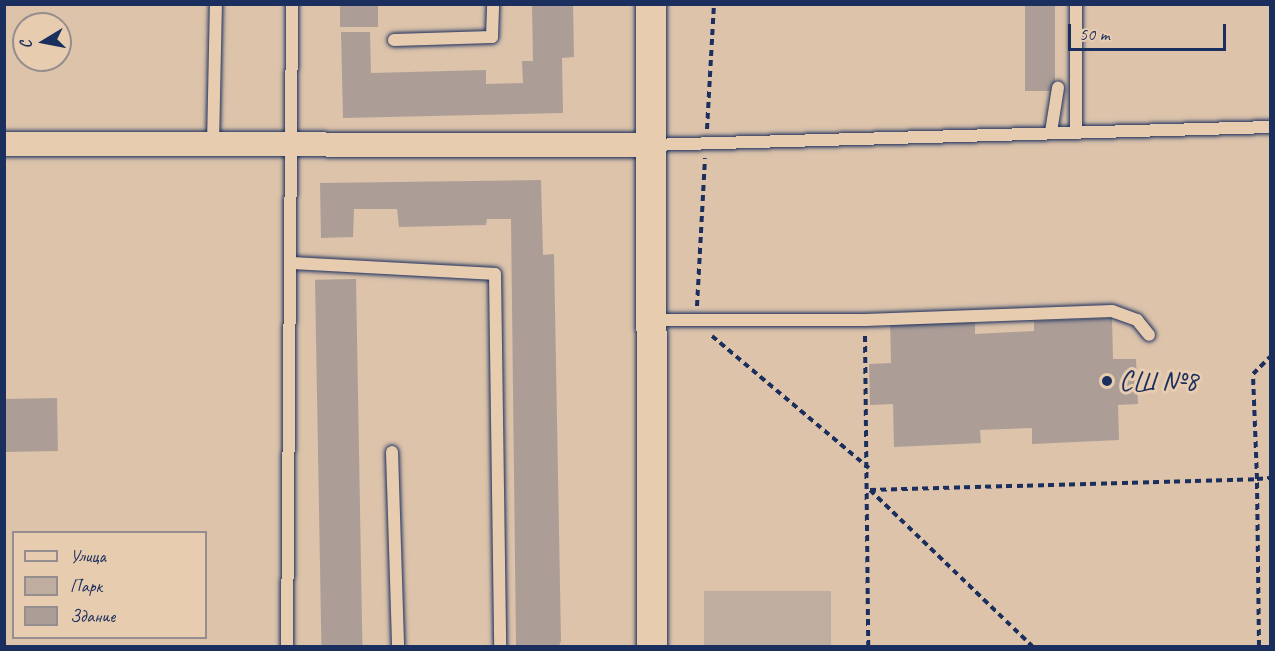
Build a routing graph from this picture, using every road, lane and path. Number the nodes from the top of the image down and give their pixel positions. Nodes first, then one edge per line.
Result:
1 (216, 4) edge
2 (292, 4) edge
3 (493, 4) edge
4 (651, 4) edge
5 (714, 4) edge
6 (1076, 4) edge
7 (394, 40) dead end
8 (1058, 88) dead end
9 (1270, 127) edge
10 (1052, 132) junction
11 (1076, 132) junction
12 (706, 143) junction
13 (4, 144) edge
14 (213, 144) junction
15 (294, 144) junction
16 (649, 146) junction
17 (292, 263) junction
18 (652, 320) junction
19 (865, 320) junction
20 (1149, 334) dead end
21 (1270, 357) edge
22 (392, 452) dead end
23 (1257, 478) junction
24 (1270, 478) edge
25 (870, 490) junction
26 (286, 646) edge
27 (398, 646) edge
28 (500, 646) edge
29 (652, 646) edge
30 (868, 646) edge
31 (1032, 646) edge
32 (1259, 646) edge

1 - 14 lane
2 - 15 lane
3 - 7 lane
4 - 16 street
5 - 12 path
6 - 11 lane
8 - 10 lane
9 - 11 lane
10 - 11 lane
10 - 12 lane
12 - 16 lane
13 - 14 street
14 - 15 street
15 - 16 street
15 - 17 lane
16 - 18 street
17 - 26 lane
17 - 28 lane
18 - 19 lane
18 - 29 street
19 - 20 lane
19 - 25 path
21 - 23 path
22 - 27 lane
23 - 24 path
23 - 25 path
23 - 32 path
25 - 30 path
25 - 31 path

